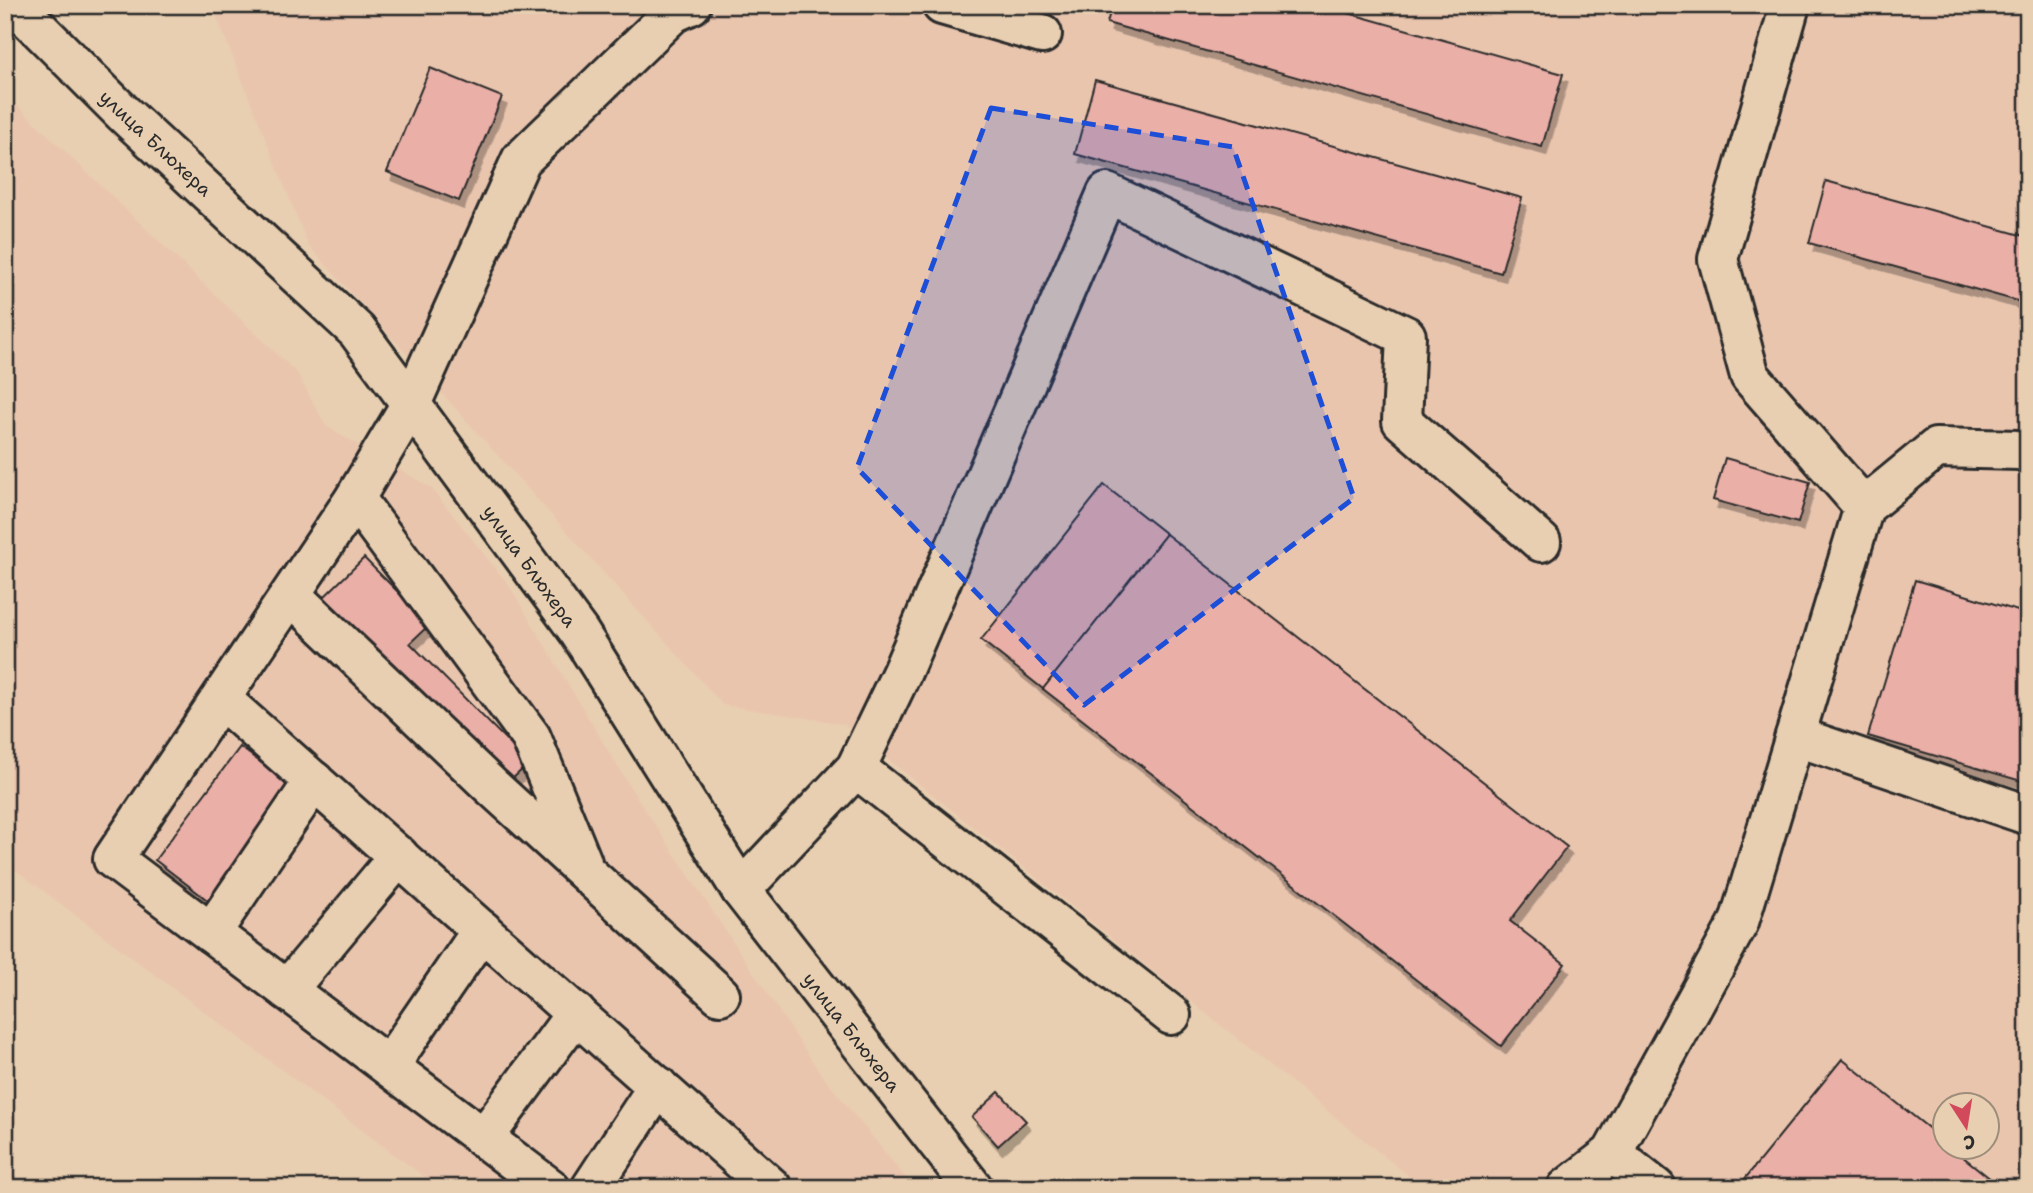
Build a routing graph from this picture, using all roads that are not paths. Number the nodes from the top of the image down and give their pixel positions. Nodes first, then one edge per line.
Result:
1 (15, 5) edge
2 (691, 5) edge
3 (942, 5) edge
4 (1790, 5) edge
5 (1042, 34) dead end
6 (412, 402) junction
7 (2028, 453) edge
8 (355, 498) junction
9 (1864, 508) junction
10 (1541, 542) dead end
11 (291, 594) junction
12 (221, 698) junction
13 (1795, 736) junction
14 (856, 768) junction
15 (314, 781) junction
16 (2028, 815) edge
17 (399, 856) junction
18 (584, 869) junction
19 (741, 890) junction
20 (482, 930) junction
21 (211, 933) junction
22 (287, 990) junction
23 (720, 995) dead end
24 (576, 1013) junction
25 (1171, 1015) dead end
26 (389, 1066) junction
27 (658, 1086) junction
28 (484, 1138) junction
29 (1612, 1153) junction
30 (734, 1175) edge
31 (550, 1188) edge
32 (591, 1188) edge
33 (772, 1188) edge
34 (973, 1188) edge
35 (1567, 1188) edge
36 (1656, 1188) edge

1 - 6 street, улица Блюхера
2 - 6 street
3 - 5 street
4 - 9 street
6 - 8 street
6 - 19 street, улица Блюхера
7 - 9 street
8 - 11 street
8 - 18 street
9 - 13 street
10 - 14 street
11 - 12 street
11 - 18 street
12 - 15 street
12 - 21 street
13 - 16 street
13 - 29 street
14 - 19 street
14 - 25 street
15 - 17 street
15 - 21 street
17 - 20 street
17 - 22 street
18 - 23 street
19 - 34 street, улица Блюхера
20 - 24 street
20 - 26 street
21 - 22 street
22 - 26 street
24 - 27 street
24 - 28 street
26 - 28 street
27 - 30 street
27 - 32 street
28 - 31 street
29 - 35 street
29 - 36 street
30 - 33 street

